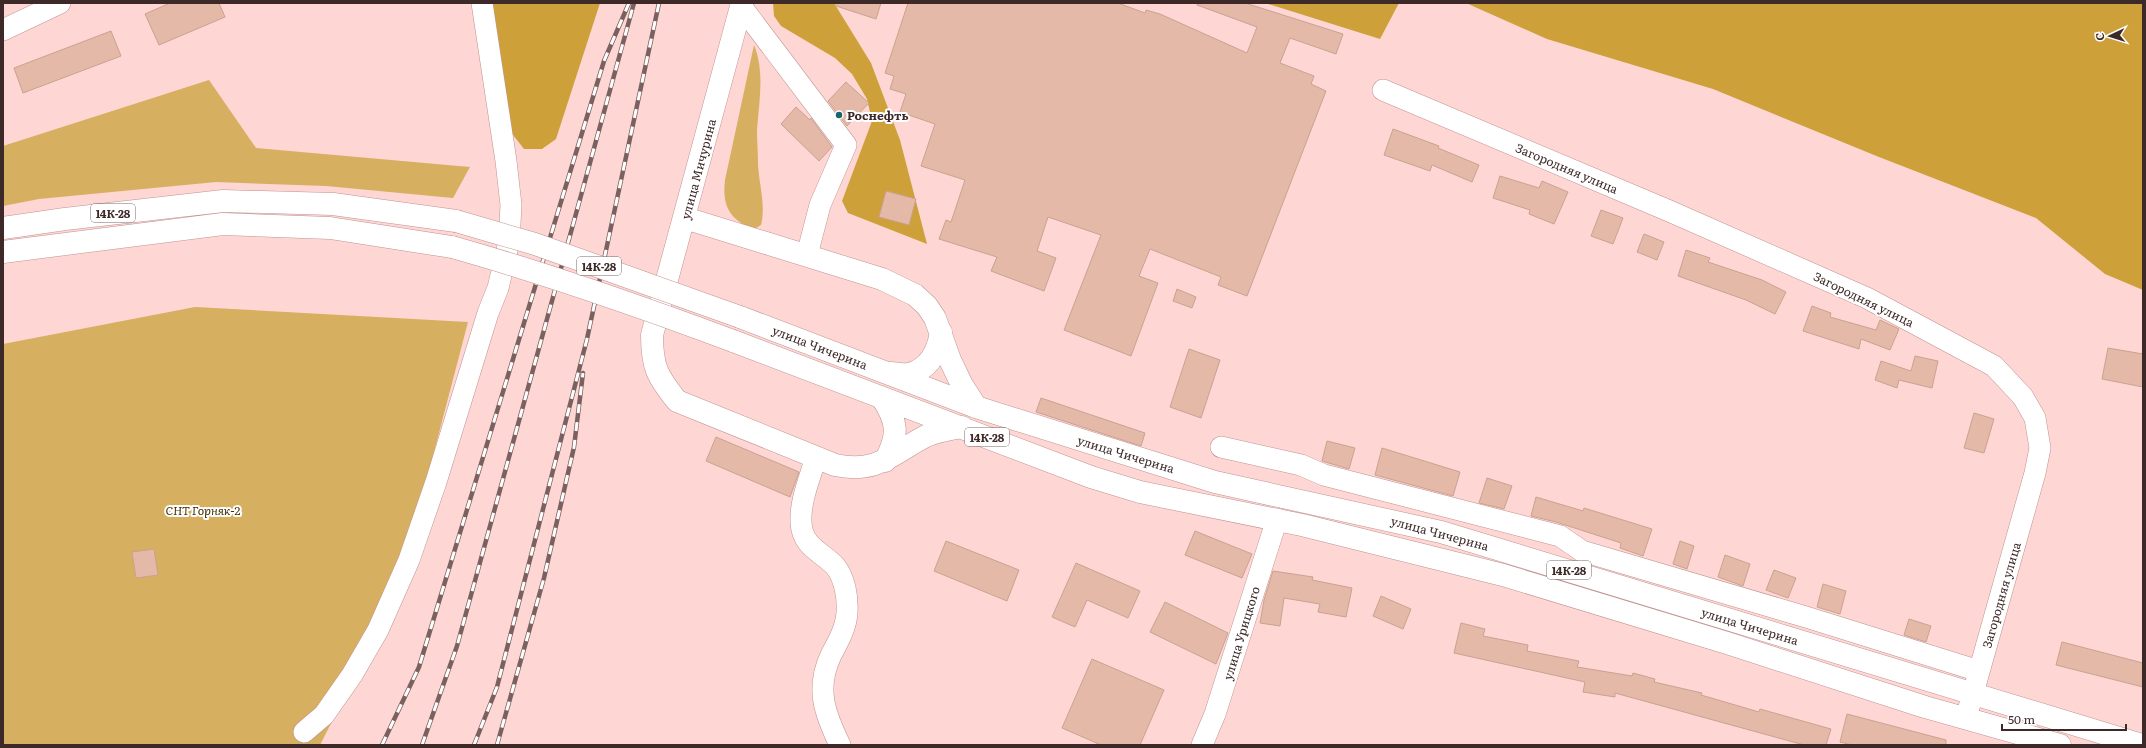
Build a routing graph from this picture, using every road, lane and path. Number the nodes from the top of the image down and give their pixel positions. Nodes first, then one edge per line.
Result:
1 (60, 3) edge
2 (482, 3) edge
3 (741, 5) edge
4 (3, 30) edge
5 (1383, 90) dead end
6 (685, 218) junction
7 (3, 228) edge
8 (3, 252) edge
9 (807, 256) junction
10 (941, 332) junction
11 (887, 372) junction
12 (882, 398) junction
13 (976, 407) junction
14 (962, 428) junction
15 (1221, 447) dead end
16 (816, 457) junction
17 (885, 461) junction
18 (1277, 520) junction
19 (1979, 671) junction
20 (1973, 694) junction
21 (1966, 718) junction
22 (304, 732) dead end
23 (840, 745) edge
24 (1202, 745) edge
25 (2060, 745) edge
26 (2142, 745) edge

1 - 4 street
2 - 22 street
3 - 6 main road, улица Мичурина
3 - 9 street
5 - 19 street, Загородняя улица
6 - 9 main road
6 - 16 main road, улица Мичурина
7 - 11 main road, улица Чичерина / 14К-28, bridge
8 - 12 main road, улица Чичерина / 14К-28, bridge
9 - 10 main road
10 - 11 main road
10 - 13 main road
11 - 13 main road, улица Чичерина / 14К-28
12 - 14 main road, улица Чичерина / 14К-28
12 - 17 main road
13 - 20 main road, улица Чичерина / 14К-28
14 - 17 main road
14 - 18 main road, улица Чичерина / 14К-28
15 - 19 street
16 - 17 main road
16 - 23 street
18 - 21 main road, улица Чичерина / 14К-28
18 - 24 street, улица Урицкого
19 - 20 street, Загородняя улица
20 - 21 street, Загородняя улица
20 - 26 main road, улица Чичерина / 14К-28
21 - 25 main road, улица Чичерина / 14К-28

